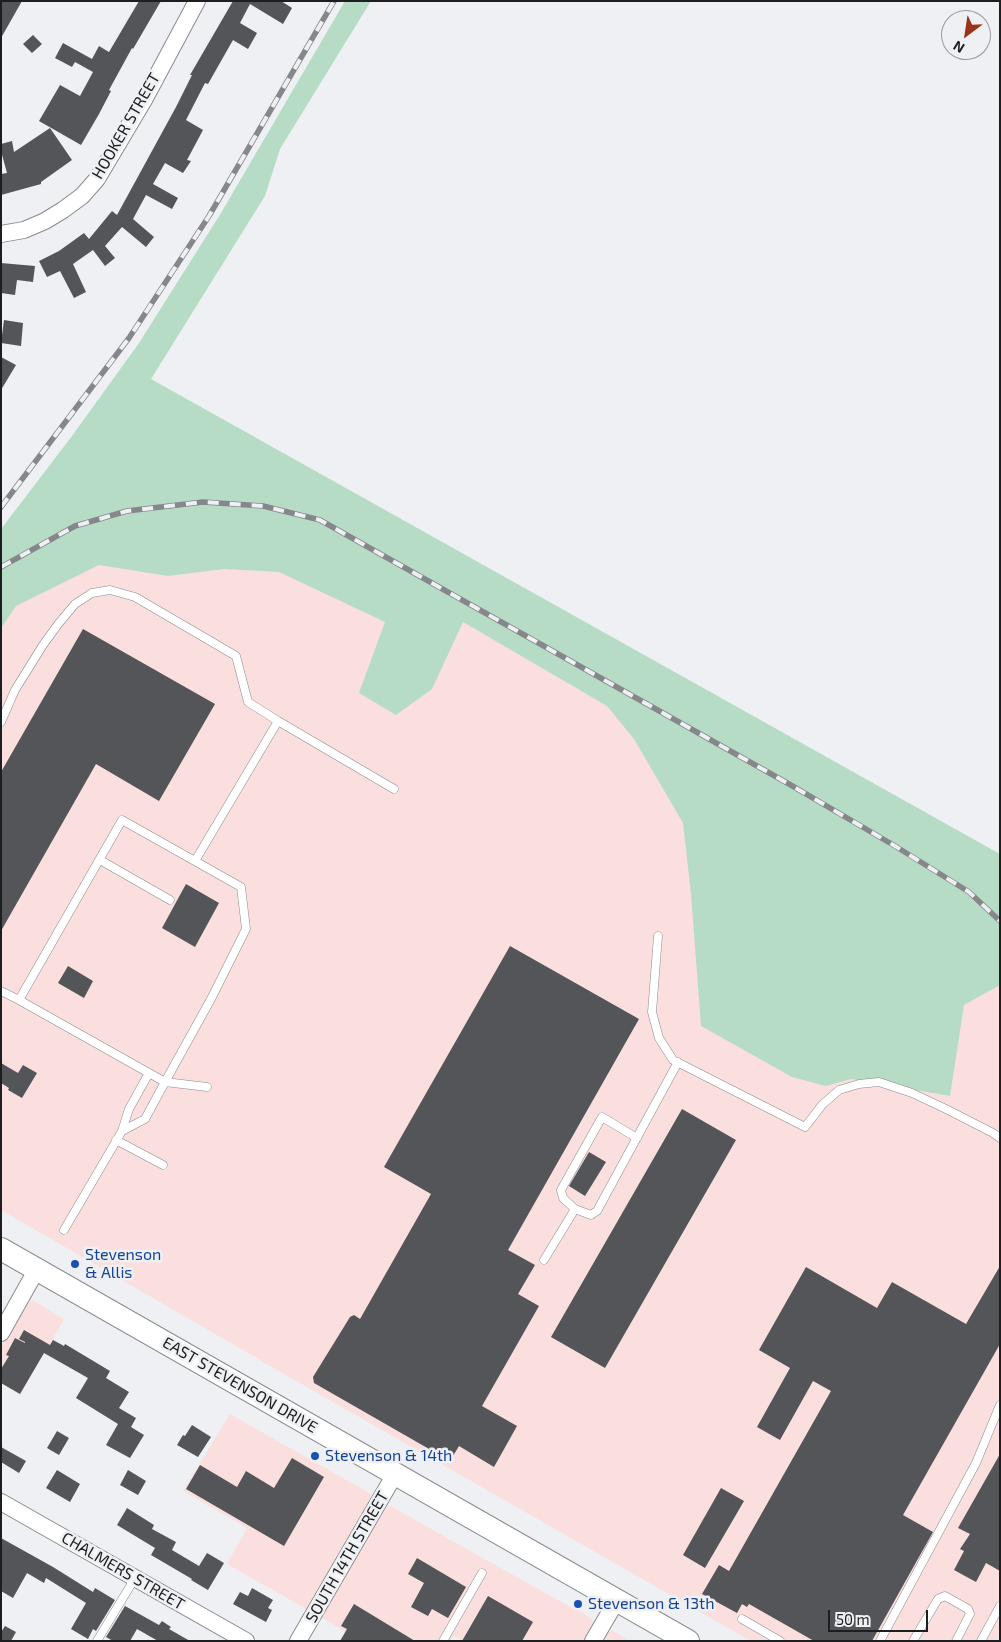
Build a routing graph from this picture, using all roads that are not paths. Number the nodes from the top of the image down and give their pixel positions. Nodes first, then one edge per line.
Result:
1 (197, 1) edge
2 (1, 234) edge
3 (278, 721) junction
4 (1, 722) edge
5 (394, 789) dead end
6 (100, 860) junction
7 (195, 861) junction
8 (170, 900) dead end
9 (658, 936) dead end
10 (1, 991) edge
11 (19, 1000) junction
12 (678, 1062) junction
13 (149, 1073) junction
14 (165, 1082) junction
15 (207, 1088) dead end
16 (122, 1131) junction
17 (637, 1138) junction
18 (1000, 1138) edge
19 (116, 1140) junction
20 (163, 1165) dead end
21 (575, 1209) junction
22 (64, 1230) dead end
23 (1, 1248) edge
24 (544, 1260) dead end
25 (37, 1269) junction
26 (1, 1332) edge
27 (1000, 1405) edge
28 (395, 1474) junction
29 (1, 1502) edge
30 (482, 1573) dead end
31 (135, 1578) junction
32 (617, 1600) junction
33 (1000, 1606) edge
34 (742, 1619) dead end
35 (97, 1641) edge
36 (246, 1641) edge
37 (298, 1641) edge
38 (443, 1641) edge
39 (593, 1641) edge
40 (688, 1641) edge
41 (780, 1641) edge
42 (880, 1641) edge
43 (913, 1641) edge
44 (956, 1641) edge
45 (981, 1641) edge

1 - 2 street, HOOKER STREET
3 - 4 lane
3 - 5 lane
3 - 7 lane
6 - 7 lane
6 - 8 lane
6 - 11 lane
7 - 14 lane
9 - 12 lane
10 - 11 lane
11 - 13 lane
12 - 17 lane
12 - 18 lane
13 - 14 lane
13 - 16 lane
14 - 15 lane
14 - 16 lane
16 - 19 lane
17 - 21 lane
17 - 21 lane
19 - 20 lane
19 - 22 lane
21 - 24 lane
23 - 25 main road, EAST STEVENSON DRIVE
25 - 26 street
25 - 28 main road, EAST STEVENSON DRIVE
27 - 42 lane
28 - 32 main road, EAST STEVENSON DRIVE
28 - 37 street, SOUTH 14TH STREET
29 - 31 street, CHALMERS STREET
30 - 38 lane
31 - 35 lane
31 - 36 street, CHALMERS STREET
32 - 39 street
32 - 40 main road, EAST STEVENSON DRIVE
33 - 45 lane
34 - 41 lane
43 - 44 lane

